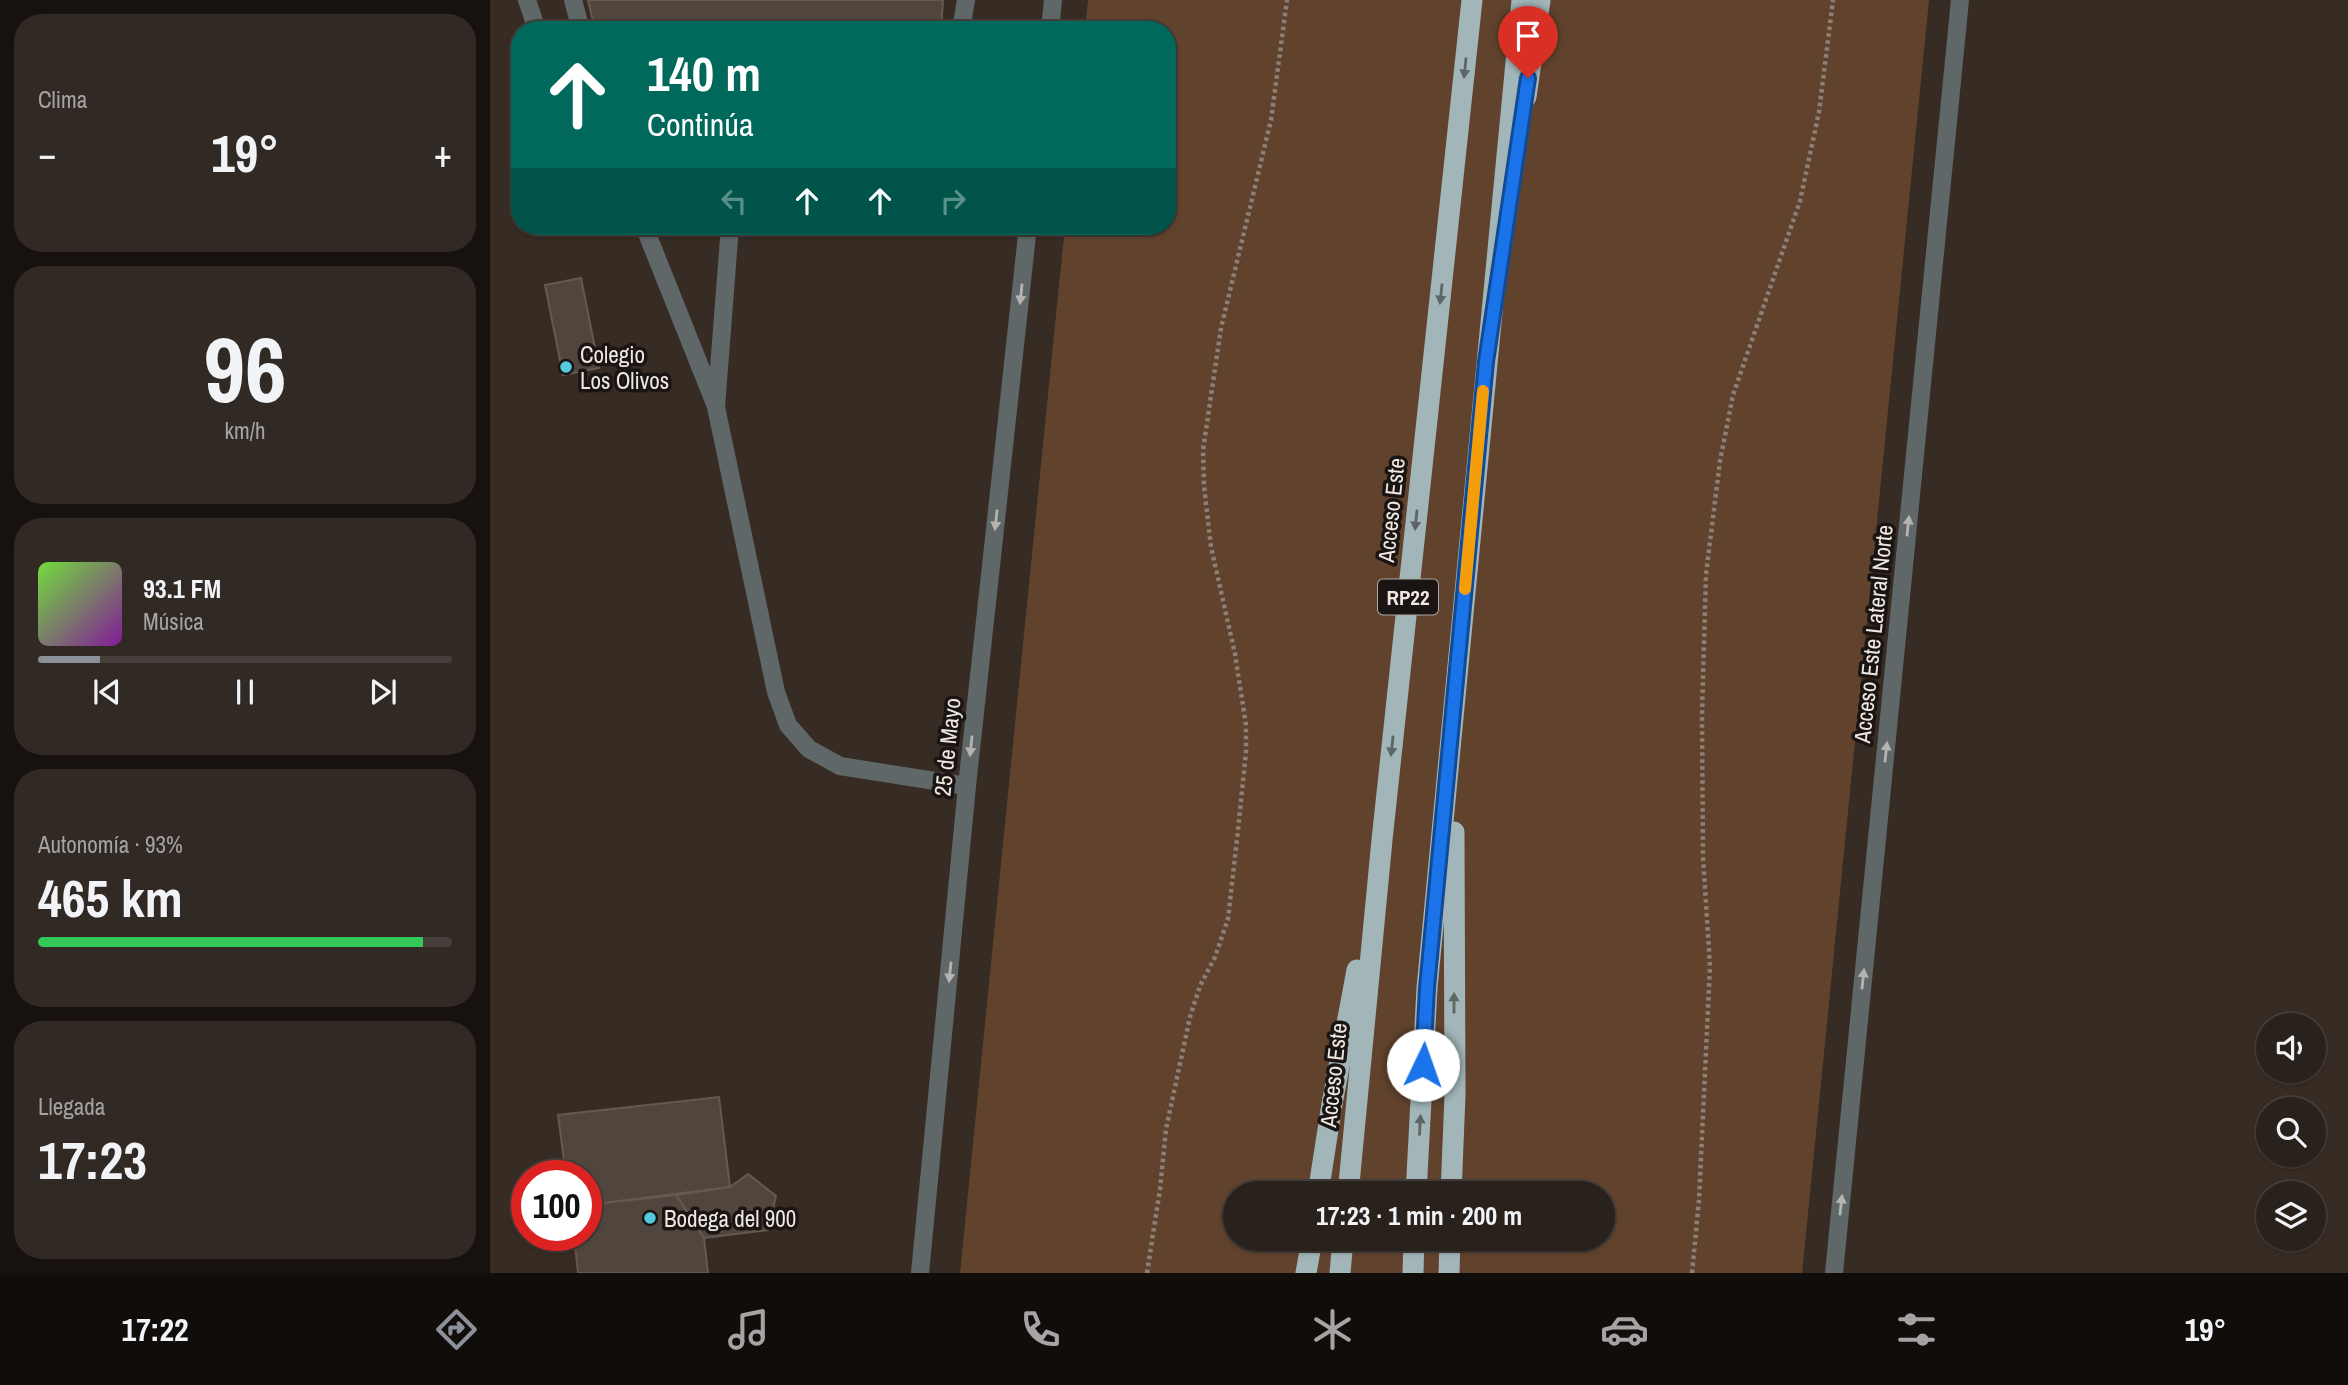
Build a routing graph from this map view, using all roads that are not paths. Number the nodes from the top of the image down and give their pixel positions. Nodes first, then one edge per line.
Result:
1 (527, 0) edge
2 (573, 0) edge
3 (966, 0) edge
4 (1053, 0) edge
5 (1472, 0) edge
6 (1522, 0) edge
7 (1540, 0) edge
8 (1960, 0) edge
9 (534, 21) edge
10 (579, 21) edge
11 (962, 21) edge
12 (1051, 21) edge
13 (648, 235) edge
14 (729, 235) edge
15 (1027, 235) edge
16 (1486, 362) junction
17 (716, 407) junction
18 (1454, 709) junction
19 (967, 786) junction
20 (1382, 840) junction
21 (1320, 1181) edge
22 (1349, 1181) edge
23 (1417, 1181) edge
24 (1452, 1181) edge
25 (1309, 1251) edge
26 (1342, 1251) edge
27 (1414, 1251) edge
28 (1450, 1251) edge
29 (920, 1273) edge
30 (1306, 1273) edge
31 (1340, 1273) edge
32 (1413, 1273) edge
33 (1449, 1273) edge
34 (1834, 1273) edge

1 - 9 street
2 - 10 street
3 - 11 street
4 - 12 street
5 -> 20 highway, Acceso Este / RP22
6 - 16 highway, RP22
7 - 16 highway
34 -> 8 street, Acceso Este Lateral Norte
13 - 17 street
14 - 17 street
15 -> 19 street, 25 de Mayo
16 - 18 highway, RP22
17 - 19 street
23 -> 18 highway, RP22
24 -> 18 highway
19 -> 29 street, 25 de Mayo
20 - 21 highway
20 - 22 highway, Acceso Este / RP22
25 - 30 highway
26 - 31 highway
27 - 32 highway
28 - 33 highway

